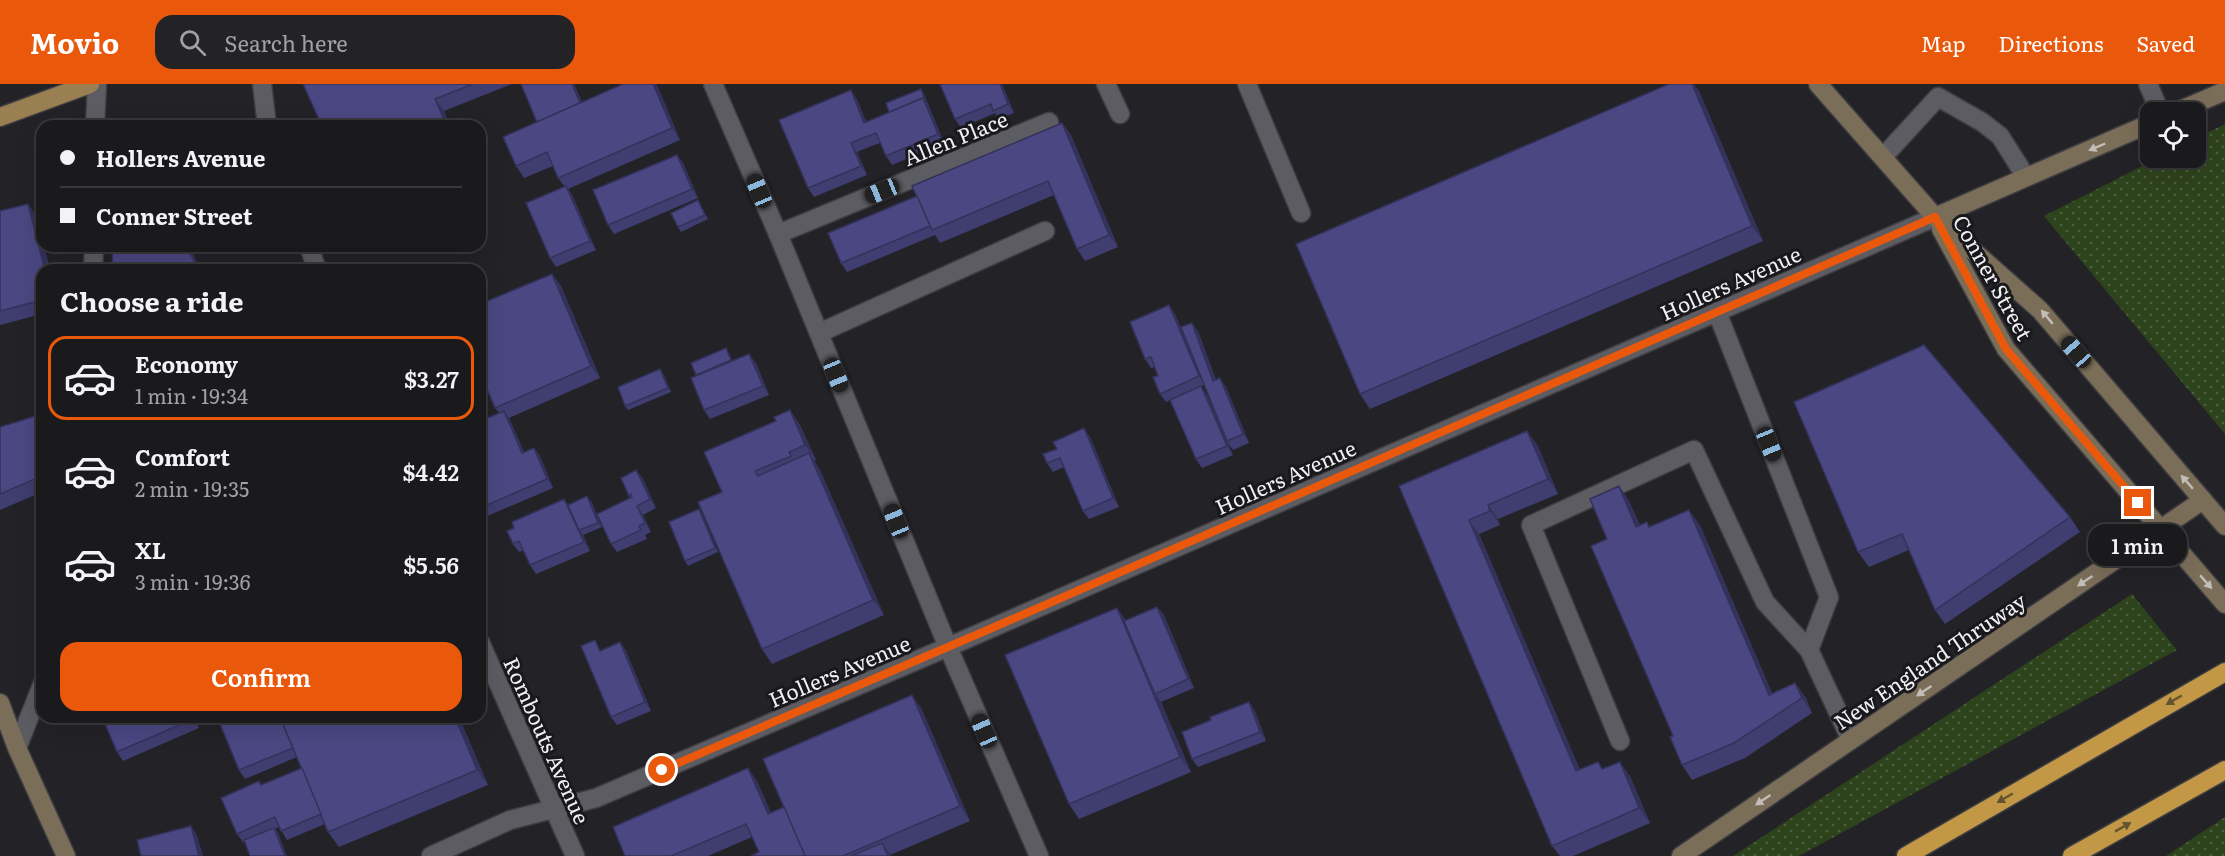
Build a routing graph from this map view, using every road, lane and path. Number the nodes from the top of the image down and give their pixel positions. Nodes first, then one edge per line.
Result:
1 (90, 84) edge
2 (97, 84) edge
3 (262, 84) edge
4 (713, 84) edge
5 (1106, 84) edge
6 (1247, 84) edge
7 (1818, 84) edge
8 (2148, 84) edge
9 (1934, 91) edge
10 (2225, 91) edge
11 (2156, 102) edge
12 (2199, 102) edge
13 (1120, 114) dead end
14 (0, 117) edge
15 (95, 120) edge
16 (266, 120) edge
17 (1049, 123) dead end
18 (2140, 128) edge
19 (1883, 157) junction
20 (2026, 177) junction
21 (1301, 213) dead end
22 (1935, 217) junction
23 (1046, 231) dead end
24 (778, 234) junction
25 (1717, 312) junction
26 (819, 333) junction
27 (2203, 500) junction
28 (2225, 526) edge
29 (2161, 530) junction
30 (2225, 604) edge
31 (948, 647) junction
32 (1809, 650) junction
33 (486, 655) edge
34 (2225, 672) edge
35 (36, 700) edge
36 (0, 703) edge
37 (1851, 740) junction
38 (1620, 741) dead end
39 (17, 748) junction
40 (2225, 770) edge
41 (556, 809) junction
42 (66, 856) edge
43 (431, 856) edge
44 (575, 856) edge
45 (1039, 856) edge
46 (1681, 856) edge
47 (1906, 856) edge
48 (2072, 856) edge

1 - 14 main road
2 - 15 street
3 - 16 street
4 - 24 street
5 - 13 street
6 - 21 street
7 - 19 main road, Conner Street
8 - 11 street
9 - 19 street
9 - 20 street
10 - 12 main road
17 - 24 street, Allen Place
18 -> 20 main road, Hollers Avenue
19 - 22 main road, Conner Street
20 - 22 main road, Hollers Avenue
22 - 25 street, Hollers Avenue
27 -> 22 main road, Conner Street
22 - 29 main road, Conner Street
23 - 26 street
24 - 26 street
25 - 31 street, Hollers Avenue
25 - 32 street
26 - 31 street
27 - 28 main road, Conner Street
27 - 29 main road, New England Thruway
29 -> 30 main road, Conner Street
29 -> 37 main road, New England Thruway
31 - 41 street, Hollers Avenue
31 - 45 street
32 - 37 street
32 - 38 street
33 - 41 street, Rombouts Avenue
34 -> 47 highway
35 - 39 street
36 - 39 main road
37 -> 46 main road, New England Thruway
39 - 42 main road
48 -> 40 highway
41 - 43 street, Hollers Avenue
41 - 44 street, Rombouts Avenue

